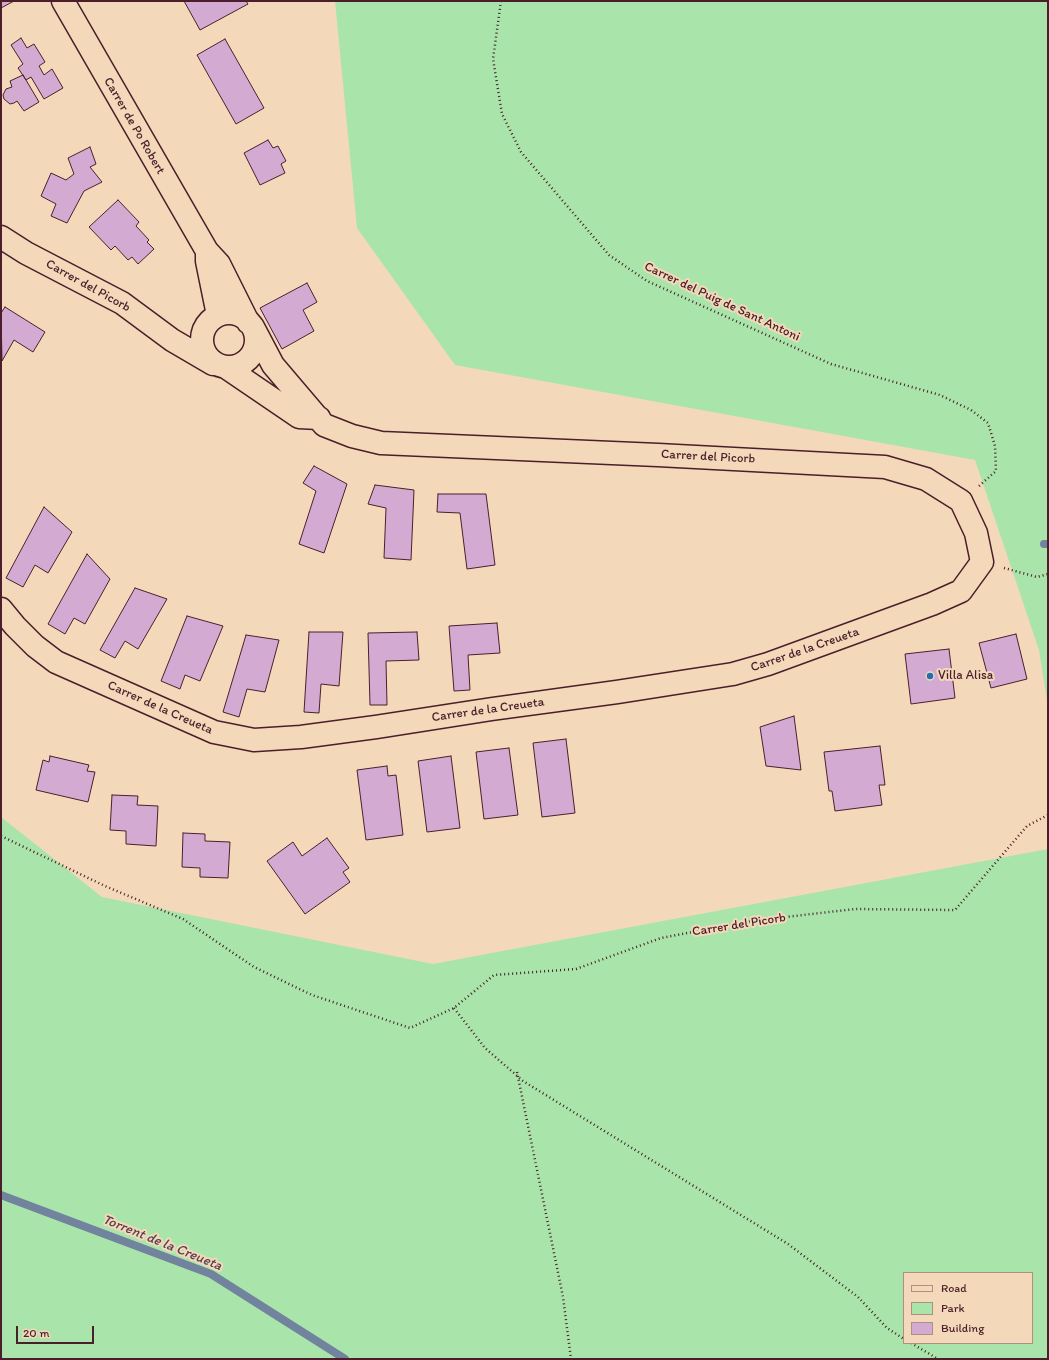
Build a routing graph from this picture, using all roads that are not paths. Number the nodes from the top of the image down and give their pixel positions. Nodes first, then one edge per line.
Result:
1 (63, 1) edge
2 (1, 237) edge
3 (206, 251) junction
4 (218, 315) junction
5 (250, 324) junction
6 (220, 366) junction
7 (319, 418) junction
8 (982, 562) joint
9 (1, 609) edge

1 - 3 street, Carrer de Po Robert
2 - 6 street, Carrer del Picorb
3 - 4 street, Carrer de Po Robert
3 - 5 street, Carrer de Po Robert
4 - 5 street
4 - 6 street, Carrer del Picorb
5 - 6 street
5 - 7 street, Carrer del Picorb
6 - 7 street, Carrer del Picorb
7 - 8 street, Carrer del Picorb
8 - 9 street, Carrer de la Creueta

